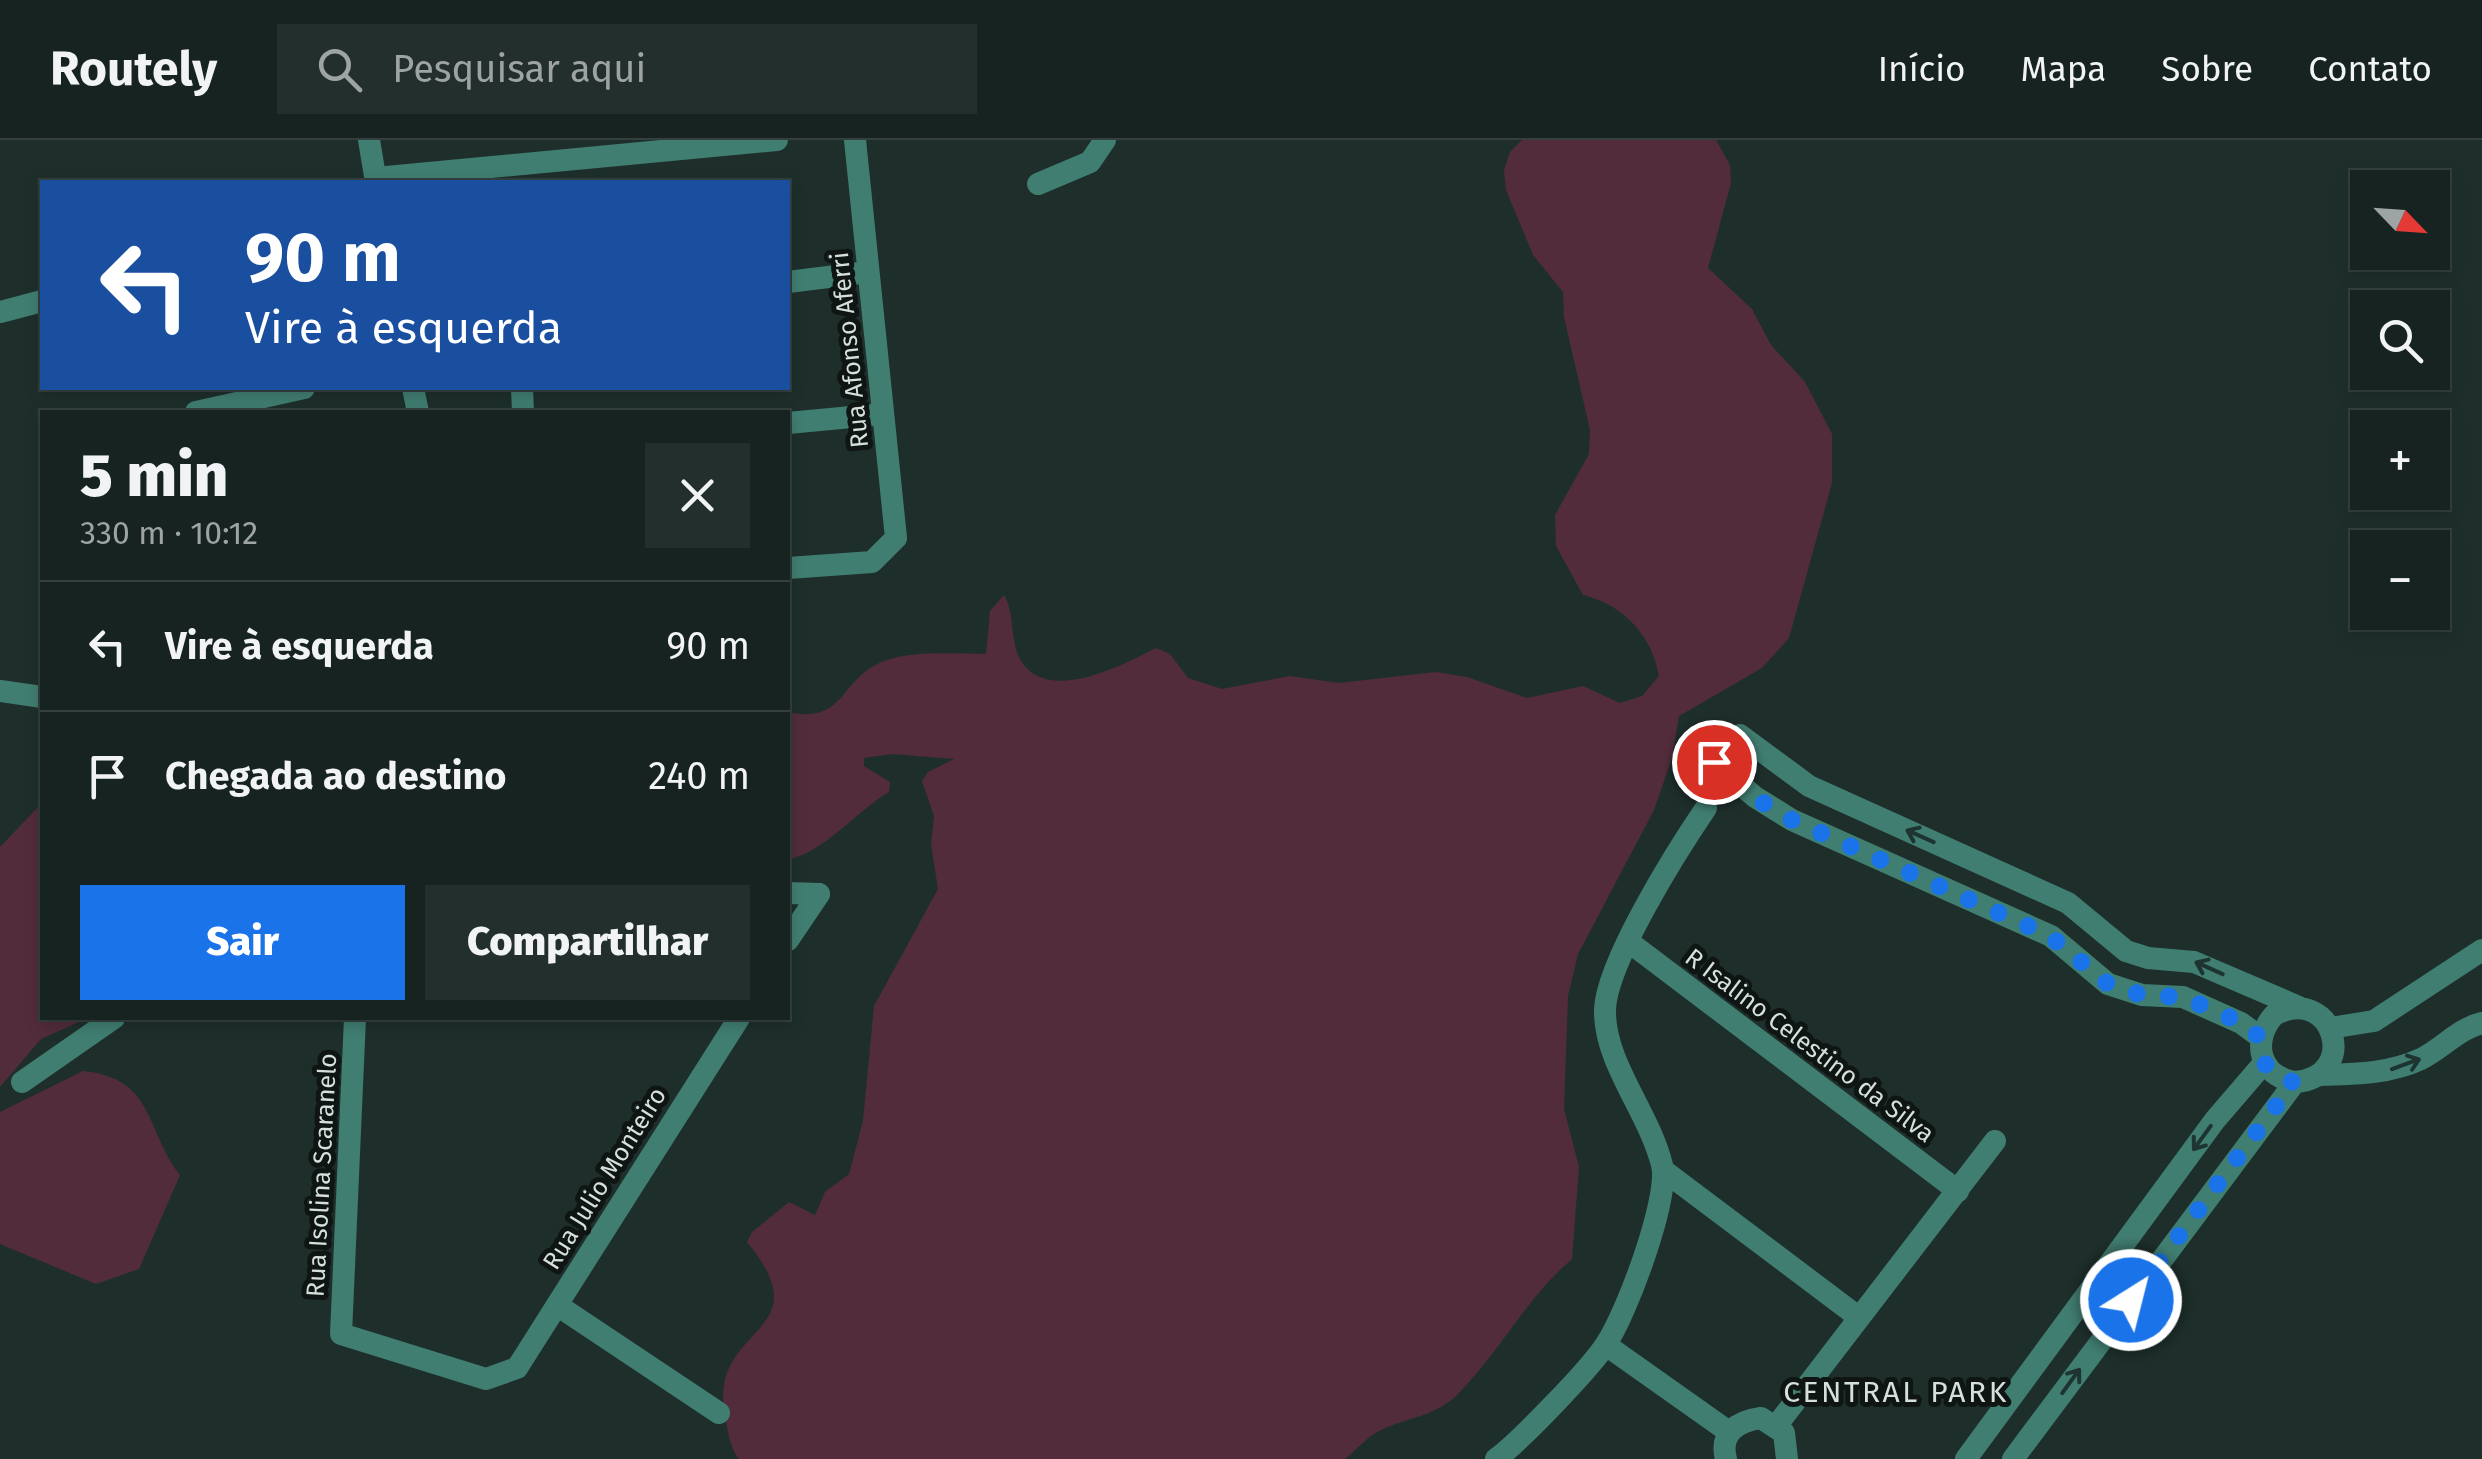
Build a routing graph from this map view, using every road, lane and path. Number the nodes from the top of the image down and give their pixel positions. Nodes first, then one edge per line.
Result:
1 (369, 140) edge
2 (778, 140) edge
3 (854, 140) edge
4 (1105, 140) edge
5 (376, 180) edge
6 (1038, 184) dead end
7 (868, 272) junction
8 (790, 282) edge
9 (40, 302) edge
10 (0, 312) edge
11 (295, 390) edge
12 (205, 410) edge
13 (883, 414) junction
14 (790, 423) edge
15 (790, 568) edge
16 (0, 691) edge
17 (40, 697) edge
18 (1706, 808) dead end
19 (790, 893) edge
20 (790, 937) edge
21 (1629, 942) junction
22 (2482, 950) edge
23 (2299, 1008) junction
24 (111, 1020) edge
25 (355, 1020) edge
26 (737, 1020) edge
27 (2482, 1023) edge
28 (2330, 1028) junction
29 (2260, 1037) junction
30 (2264, 1063) junction
31 (2320, 1075) junction
32 (22, 1082) dead end
33 (2294, 1082) junction
34 (1995, 1141) dead end
35 (1664, 1170) junction
36 (1958, 1191) junction
37 (557, 1305) junction
38 (1858, 1316) junction
39 (1606, 1345) junction
40 (516, 1368) joint
41 (719, 1413) dead end
42 (1729, 1432) junction
43 (1784, 1442) edge
44 (1499, 1458) edge
45 (1726, 1459) edge
46 (1808, 1459) edge
47 (1966, 1459) edge
48 (2013, 1459) edge

1 - 5 street
2 - 5 street
3 - 7 street, Rua Afonso Aferri
4 - 6 street
7 - 8 street
7 - 13 street, Rua Afonso Aferri
9 - 10 street
11 - 12 street
13 - 14 street
13 - 15 street, Rua Afonso Aferri
16 - 17 street
18 - 21 street
19 - 20 street
21 - 35 street
21 - 36 street, R Isalino Celestino da Silva
22 - 28 street
23 - 28 street
23 - 29 street
23 -> 29 street
24 - 32 street
25 - 40 street, Rua Isolina Scaranelo
26 - 37 street, Rua Julio Monteiro
31 -> 27 street
28 - 31 street
29 - 30 street
30 - 33 street
30 -> 47 street
31 - 33 street
48 -> 33 street
34 - 36 street
35 - 38 street
35 - 39 street
36 - 38 street
37 - 40 street, Rua Julio Monteiro
37 - 41 street
38 - 43 street
39 - 42 street
39 - 44 street
42 - 43 street
42 - 45 street
43 - 46 street

